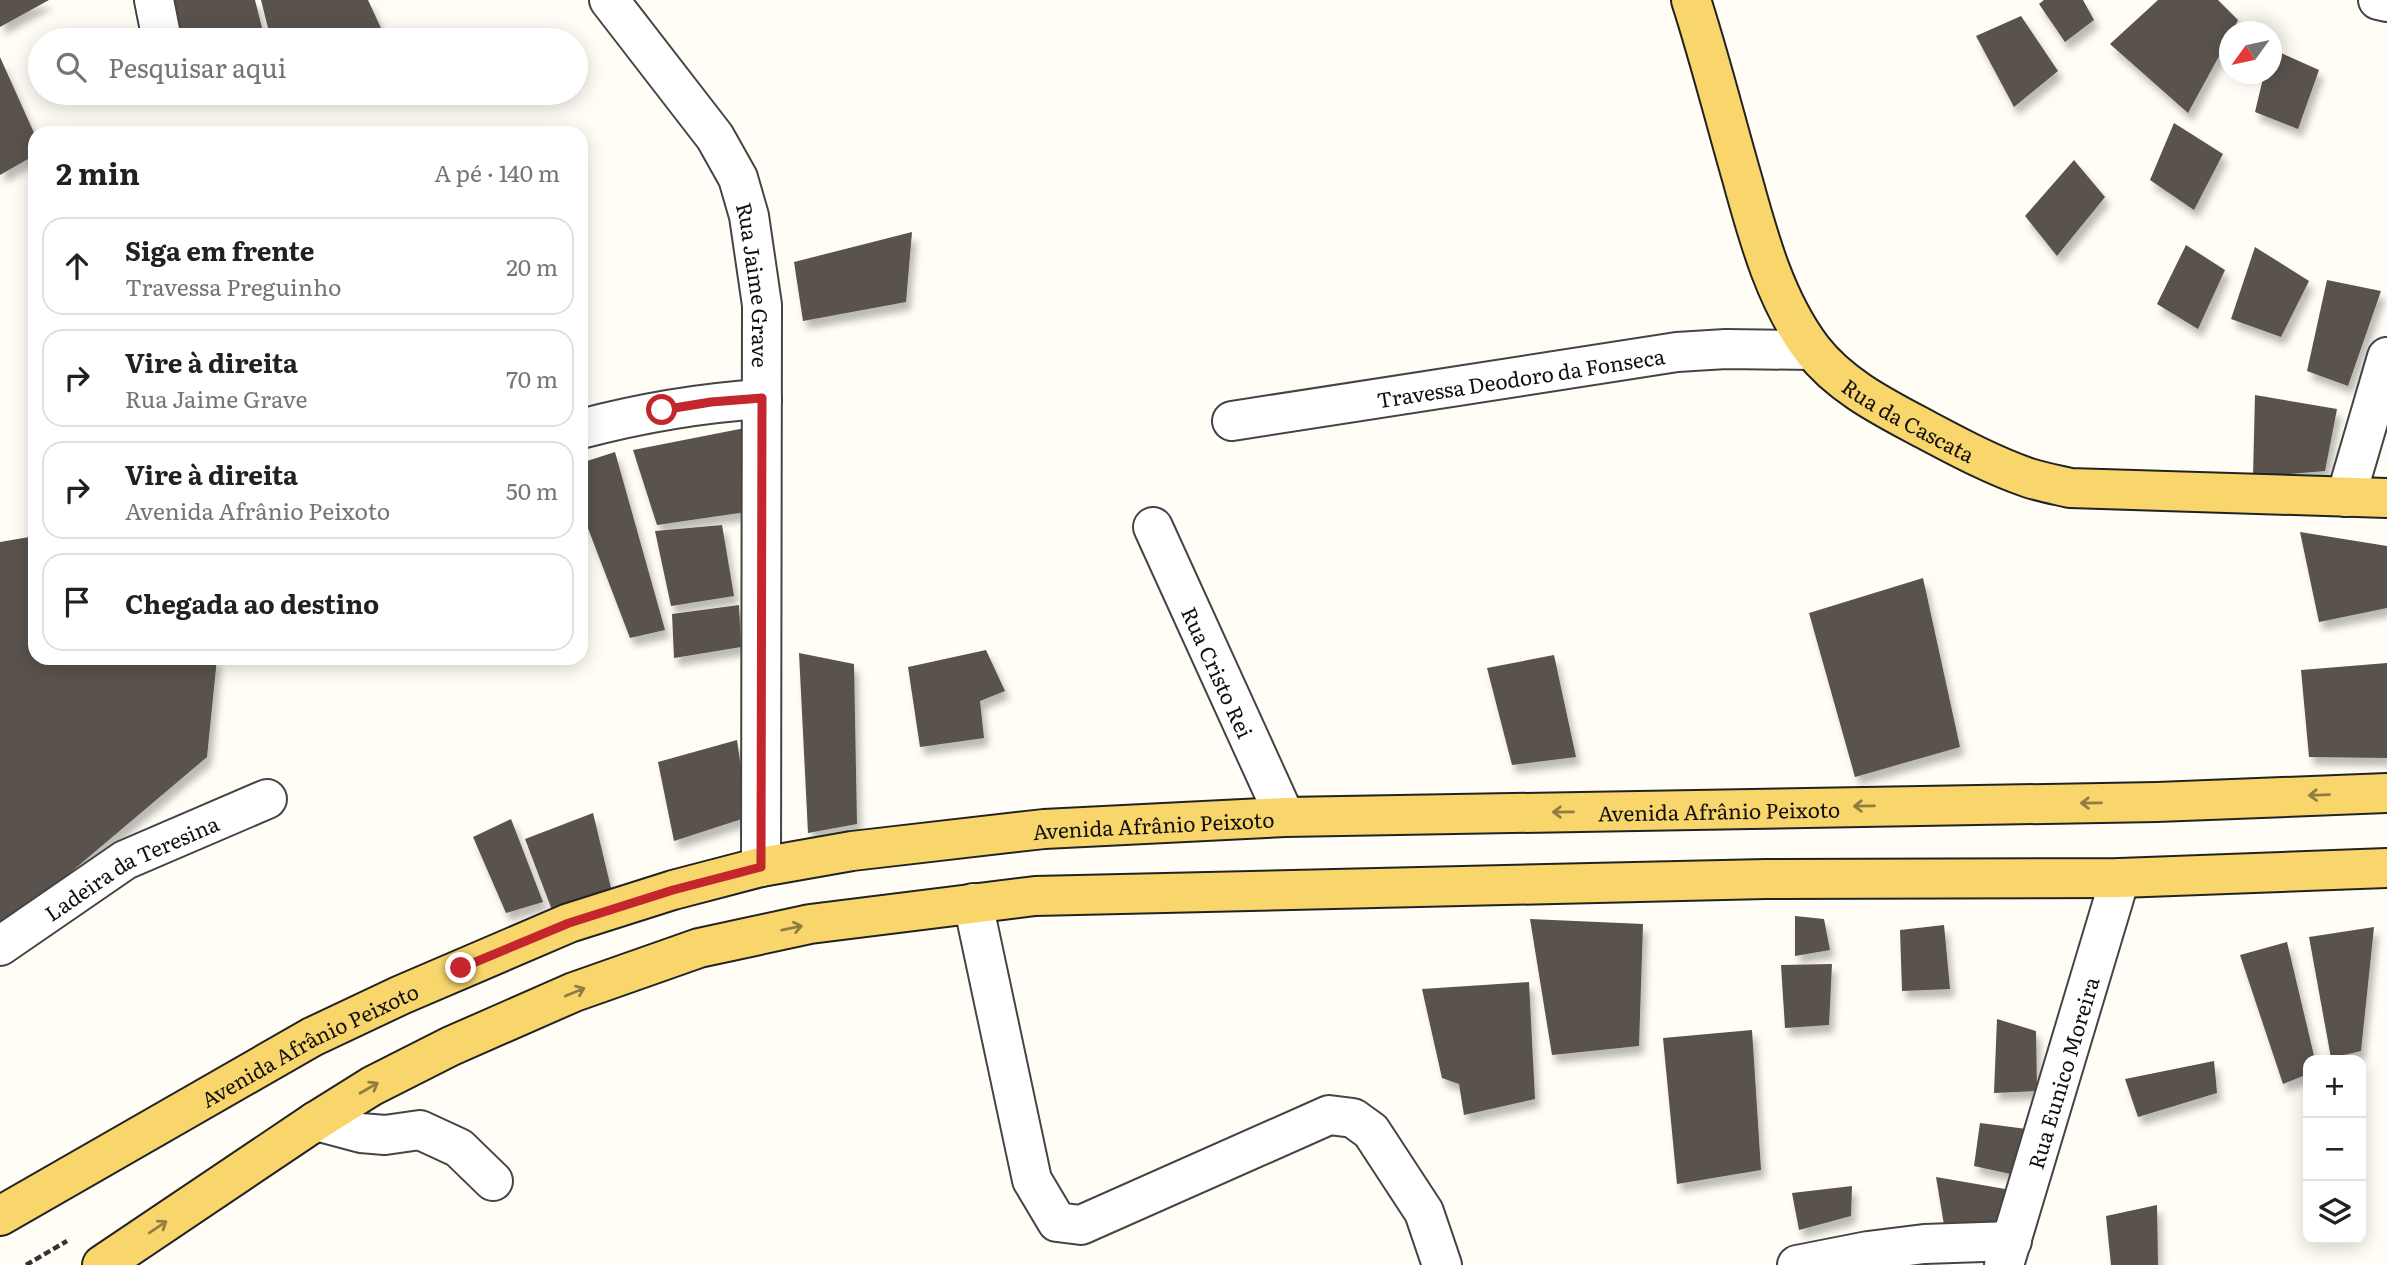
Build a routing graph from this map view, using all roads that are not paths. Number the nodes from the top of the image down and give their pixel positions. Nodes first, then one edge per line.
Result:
1 (609, 0) edge
2 (1691, 0) edge
3 (2378, 0) edge
4 (2387, 2) edge
5 (1812, 350) junction
6 (2387, 357) edge
7 (762, 398) junction
8 (1232, 421) dead end
9 (588, 427) edge
10 (2346, 497) junction
11 (2387, 498) edge
12 (1153, 527) dead end
13 (2387, 793) edge
14 (267, 799) dead end
15 (1285, 817) junction
16 (761, 867) junction
17 (2387, 868) edge
18 (2120, 878) junction
19 (973, 903) junction
20 (0, 946) edge
21 (316, 1121) junction
22 (493, 1181) dead end
23 (0, 1216) edge
24 (2008, 1253) edge
25 (102, 1265) edge
26 (1442, 1265) edge
27 (1797, 1265) edge

1 - 7 street, Rua Jaime Grave
2 - 5 main road, Rua da Cascata
3 - 4 street
5 - 8 street, Travessa Deodoro da Fonseca
5 - 10 main road, Rua da Cascata
6 - 10 street
7 - 9 street
7 - 16 street, Rua Jaime Grave
10 - 11 main road, Rua da Cascata
12 - 15 street, Rua Cristo Rei
13 -> 15 main road, Avenida Afrânio Peixoto
14 - 20 street, Ladeira da Teresina
15 - 16 main road, Avenida Afrânio Peixoto
16 - 23 main road, Avenida Afrânio Peixoto
17 - 18 main road
18 - 19 main road
18 - 24 street, Rua Eunico Moreira
21 -> 19 main road
19 - 26 street
21 - 22 street
25 -> 21 main road
24 - 27 street

